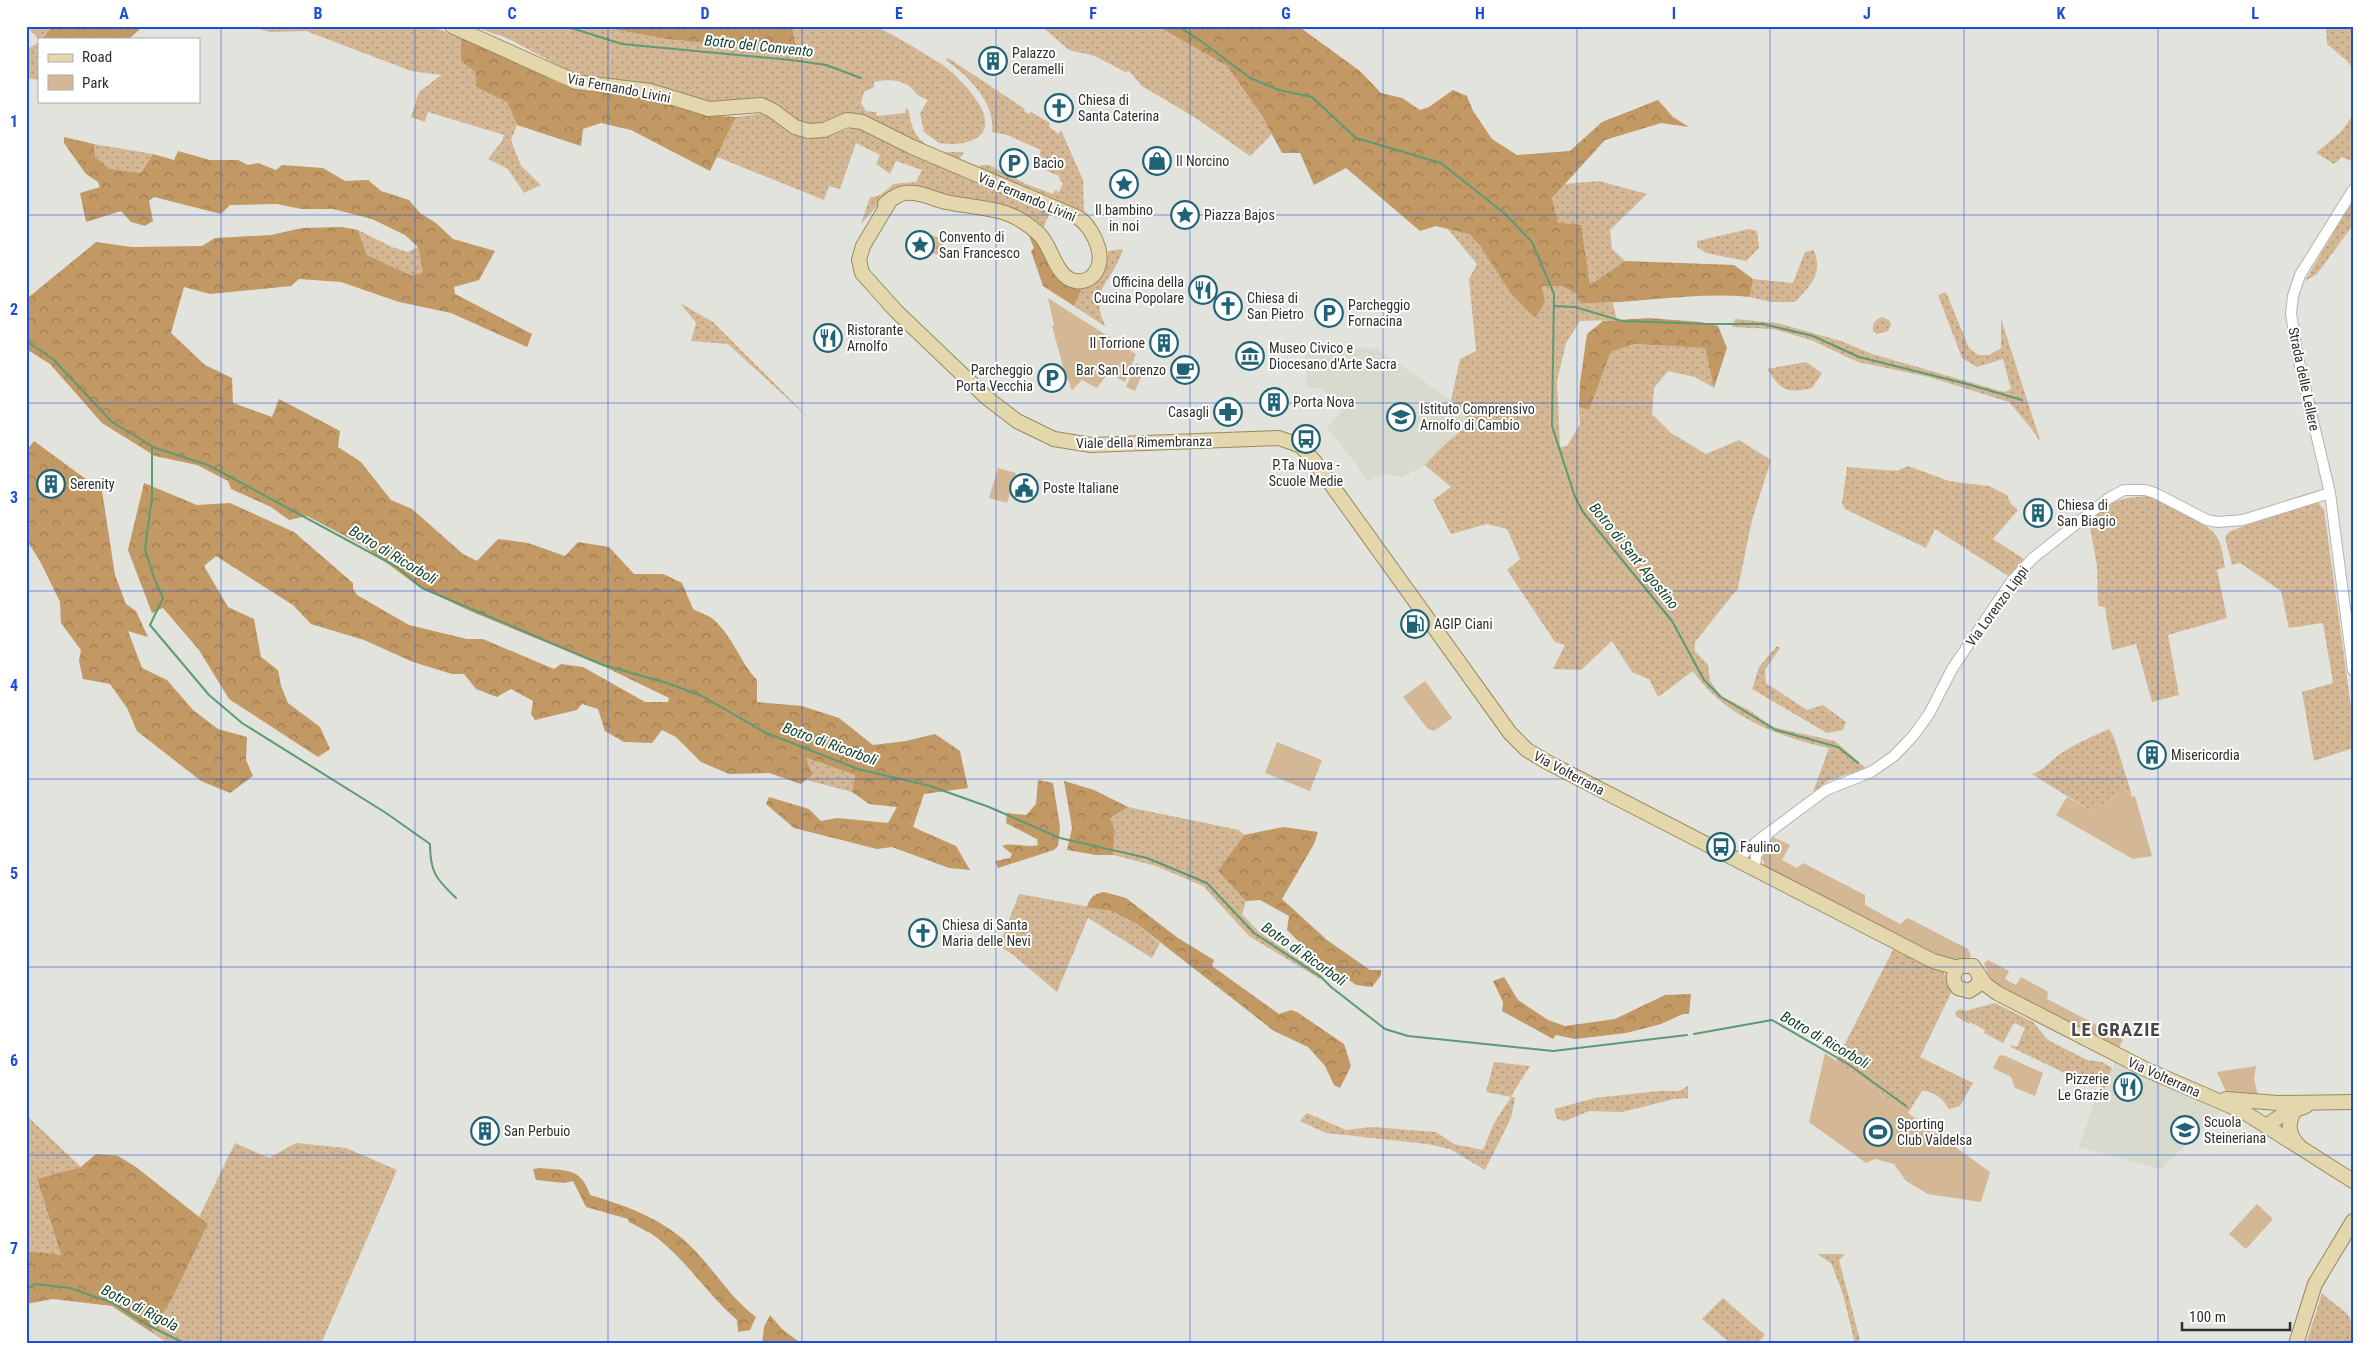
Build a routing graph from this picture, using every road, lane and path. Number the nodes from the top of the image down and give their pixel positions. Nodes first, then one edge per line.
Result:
1 (452, 26) edge
2 (2353, 190) edge
3 (891, 199) joint
4 (1289, 441) joint
5 (2330, 493) junction
6 (2353, 670) edge
7 (1768, 834) junction
8 (1738, 860) junction
9 (1755, 869) junction
10 (1956, 973) junction
11 (1978, 982) junction
12 (2215, 1099) junction
13 (2353, 1102) edge
14 (2278, 1103) junction
15 (2318, 1103) junction
16 (2295, 1110) junction
17 (2266, 1126) junction
18 (2302, 1150) junction
19 (2328, 1166) junction
20 (2353, 1181) edge
21 (2353, 1190) edge
22 (2353, 1221) edge
23 (2353, 1236) edge
24 (2332, 1258) junction
25 (2296, 1344) edge

1 - 3 main road, Via Fernando Livini
2 - 5 street, Strada delle Lellere
3 - 4 main road, Viale della Rimembranza
4 - 8 main road, Via Volterrana
5 - 6 street, Strada delle Lellere
5 - 7 street, Via Lorenzo Lippi
7 - 8 street, Via Lorenzo Lippi
7 - 9 street, Via Lorenzo Lippi
8 - 9 main road, Via Volterrana
9 - 10 main road, Via Volterrana
10 - 11 main road, Via Volterrana
10 - 11 main road, Via Volterrana
11 - 12 main road, Via Volterrana
12 - 14 main road
12 - 17 main road, Via Volterrana
13 - 15 main road
14 - 15 main road
14 - 17 main road
15 - 16 main road
16 - 17 main road
16 - 18 main road
17 - 18 main road, Via Volterrana
18 - 19 main road, Via Volterrana
19 - 20 main road
19 - 21 main road
22 - 24 main road
23 - 24 main road
24 - 25 main road

